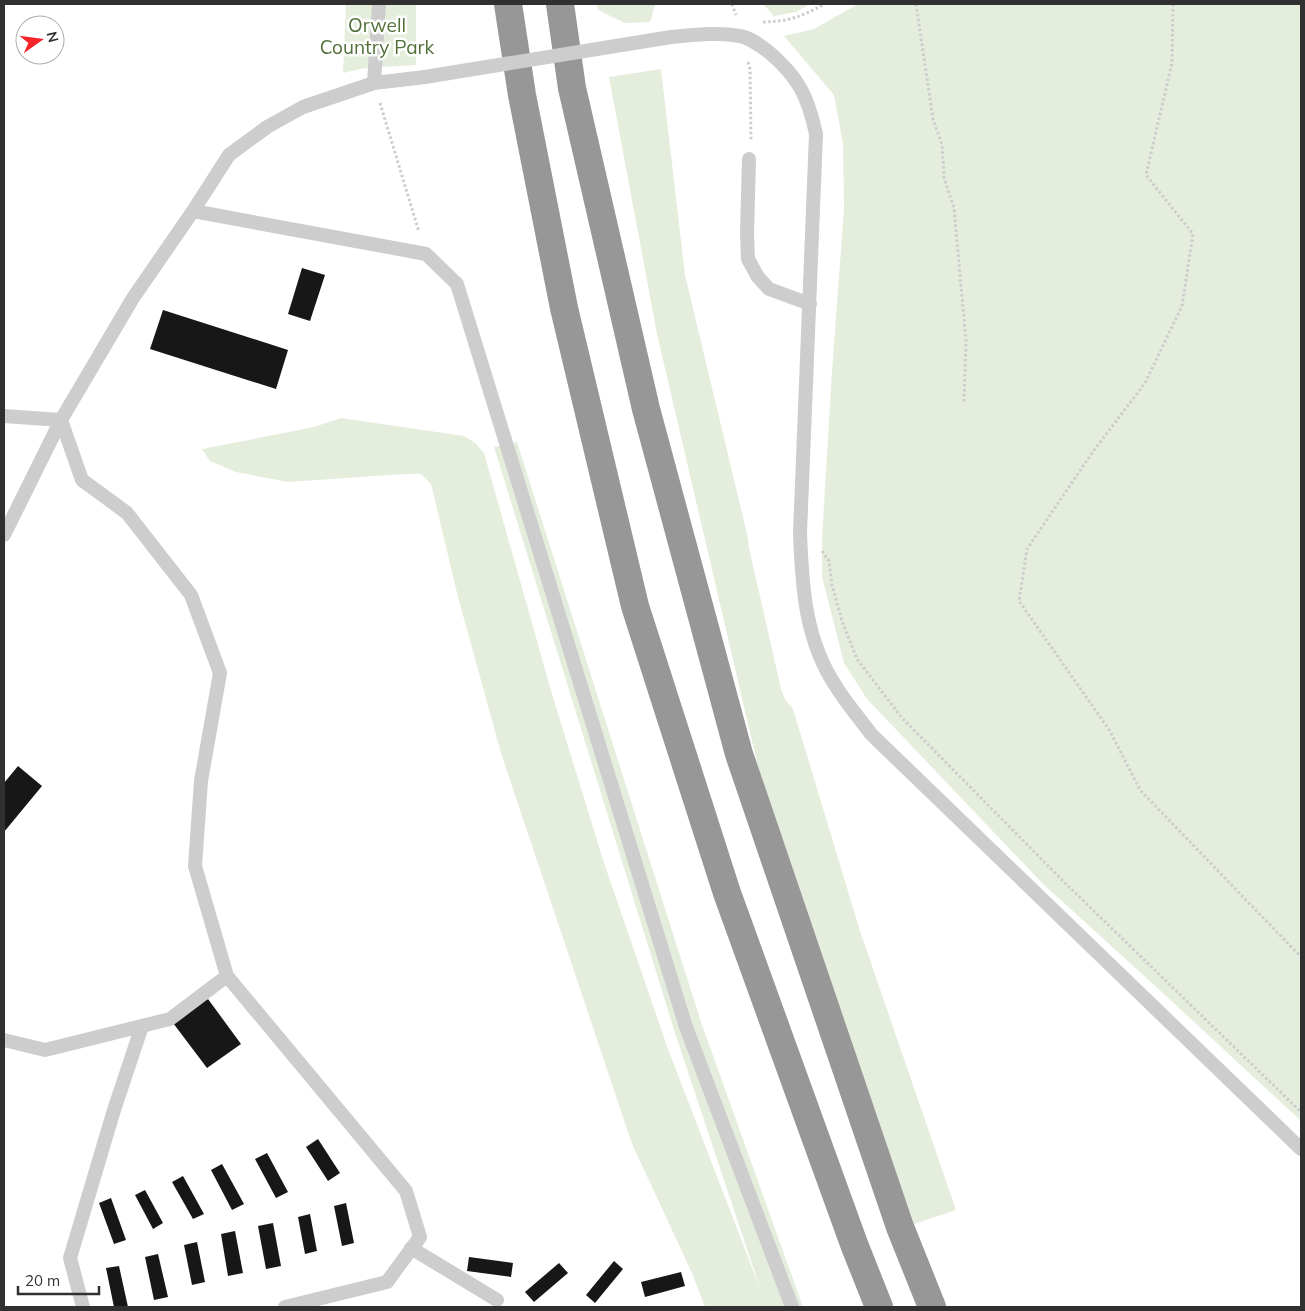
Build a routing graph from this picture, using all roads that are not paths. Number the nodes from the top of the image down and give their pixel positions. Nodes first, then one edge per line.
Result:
1 (379, 4) edge
2 (508, 4) edge
3 (560, 4) edge
4 (374, 83) junction
5 (749, 159) road end
6 (193, 211) junction
7 (810, 304) junction
8 (4, 416) edge
9 (62, 420) junction
10 (4, 535) edge
11 (227, 976) junction
12 (142, 1026) junction
13 (4, 1040) edge
14 (1301, 1149) edge
15 (412, 1248) junction
16 (497, 1300) dead end
17 (83, 1307) edge
18 (285, 1307) edge
19 (792, 1307) edge
20 (880, 1307) edge
21 (932, 1307) edge

1 - 4 lane
2 - 20 highway
3 - 21 highway
4 - 6 lane
4 - 7 lane, bridge
5 - 7 lane
6 - 9 lane
6 - 19 lane
7 - 14 lane
8 - 9 lane
9 - 10 lane
9 - 11 lane
11 - 12 lane
11 - 15 lane
12 - 13 lane
12 - 17 lane
15 - 16 lane
15 - 18 lane

